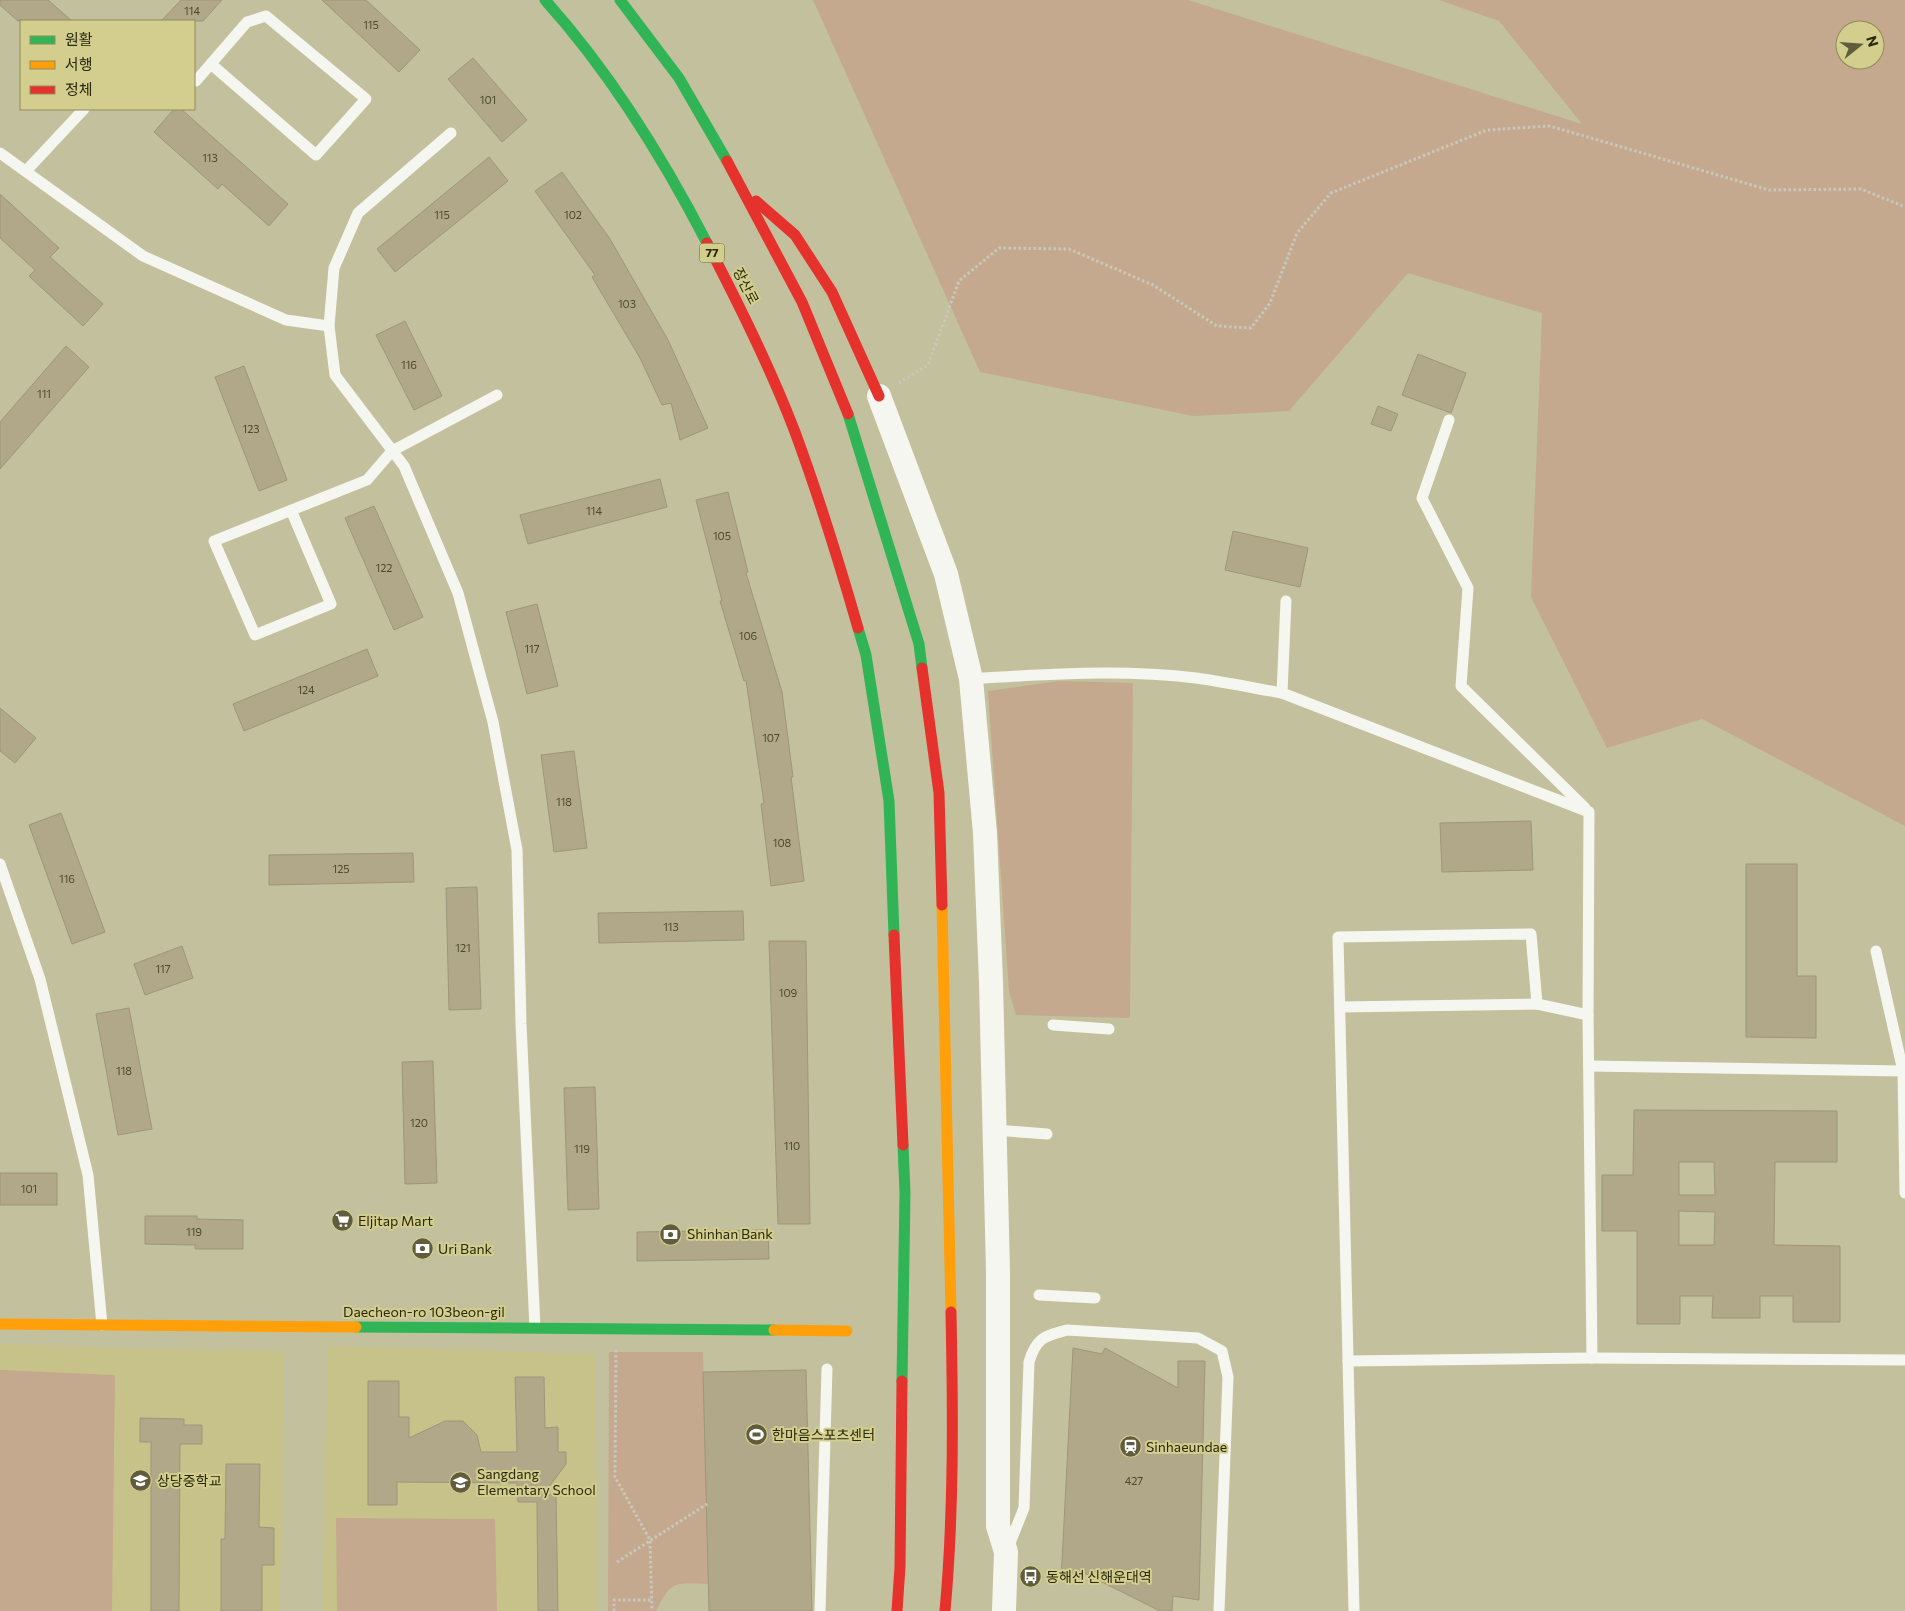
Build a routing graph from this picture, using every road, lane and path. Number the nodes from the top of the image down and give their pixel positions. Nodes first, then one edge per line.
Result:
1 (545, 0) edge
2 (620, 0) edge
3 (211, 64) junction
4 (195, 81) edge
5 (83, 110) edge
6 (451, 133) dead end
7 (0, 153) edge
8 (26, 172) junction
9 (744, 189) junction
10 (1905, 207) edge
11 (329, 326) junction
12 (497, 395) dead end
13 (879, 396) junction
14 (1449, 420) dead end
15 (392, 451) junction
16 (291, 510) junction
17 (1286, 601) dead end
18 (972, 679) junction
19 (1282, 693) junction
20 (1590, 812) junction
21 (0, 864) edge
22 (1876, 951) dead end
23 (1537, 1004) junction
24 (1340, 1007) junction
25 (1588, 1015) junction
26 (1053, 1026) dead end
27 (1109, 1029) dead end
28 (1589, 1066) junction
29 (1903, 1071) junction
30 (996, 1130) junction
31 (1047, 1134) dead end
32 (1905, 1193) edge
33 (1039, 1295) dead end
34 (1095, 1298) dead end
35 (0, 1324) edge
36 (102, 1325) junction
37 (535, 1328) junction
38 (616, 1329) junction
39 (847, 1331) dead end
40 (1592, 1358) junction
41 (1905, 1360) edge
42 (1348, 1361) junction
43 (827, 1370) dead end
44 (707, 1504) dead end
45 (650, 1540) junction
46 (1006, 1552) junction
47 (617, 1562) dead end
48 (652, 1600) junction
49 (614, 1611) edge
50 (652, 1611) edge
51 (820, 1611) edge
52 (897, 1611) edge
53 (945, 1611) edge
54 (1004, 1611) edge
55 (1219, 1611) edge
56 (1354, 1611) edge

1 - 52 main road, 장산로 / 77
2 - 9 main road
3 - 3 lane
3 - 4 lane
5 - 8 lane
6 - 11 lane
7 - 8 lane
8 - 11 lane
9 - 13 main road
9 - 53 main road
10 - 13 path
11 - 15 lane
12 - 15 lane
13 - 18 street
14 - 20 lane
15 - 16 lane
15 - 37 lane
16 - 16 lane
17 - 19 lane
18 - 19 lane
18 - 30 street
19 - 20 lane
20 - 25 lane
21 - 36 lane
22 - 29 lane
23 - 24 lane
23 - 24 lane
23 - 25 lane
24 - 42 lane
25 - 28 lane
26 - 27 lane
28 - 29 lane
28 - 40 lane
29 - 32 lane
30 - 31 lane
30 - 46 street
33 - 34 lane
35 - 36 main road, Daecheon-ro 103beon-gil
36 - 37 main road, Daecheon-ro 103beon-gil
37 - 38 main road, Daecheon-ro 103beon-gil
38 - 39 main road, Daecheon-ro 103beon-gil
38 - 45 path
40 - 41 lane
40 - 42 lane
42 - 56 lane
43 - 51 lane
44 - 45 path
45 - 47 path
45 - 48 path
46 - 54 street
46 - 55 lane
48 - 49 path
48 - 50 path

